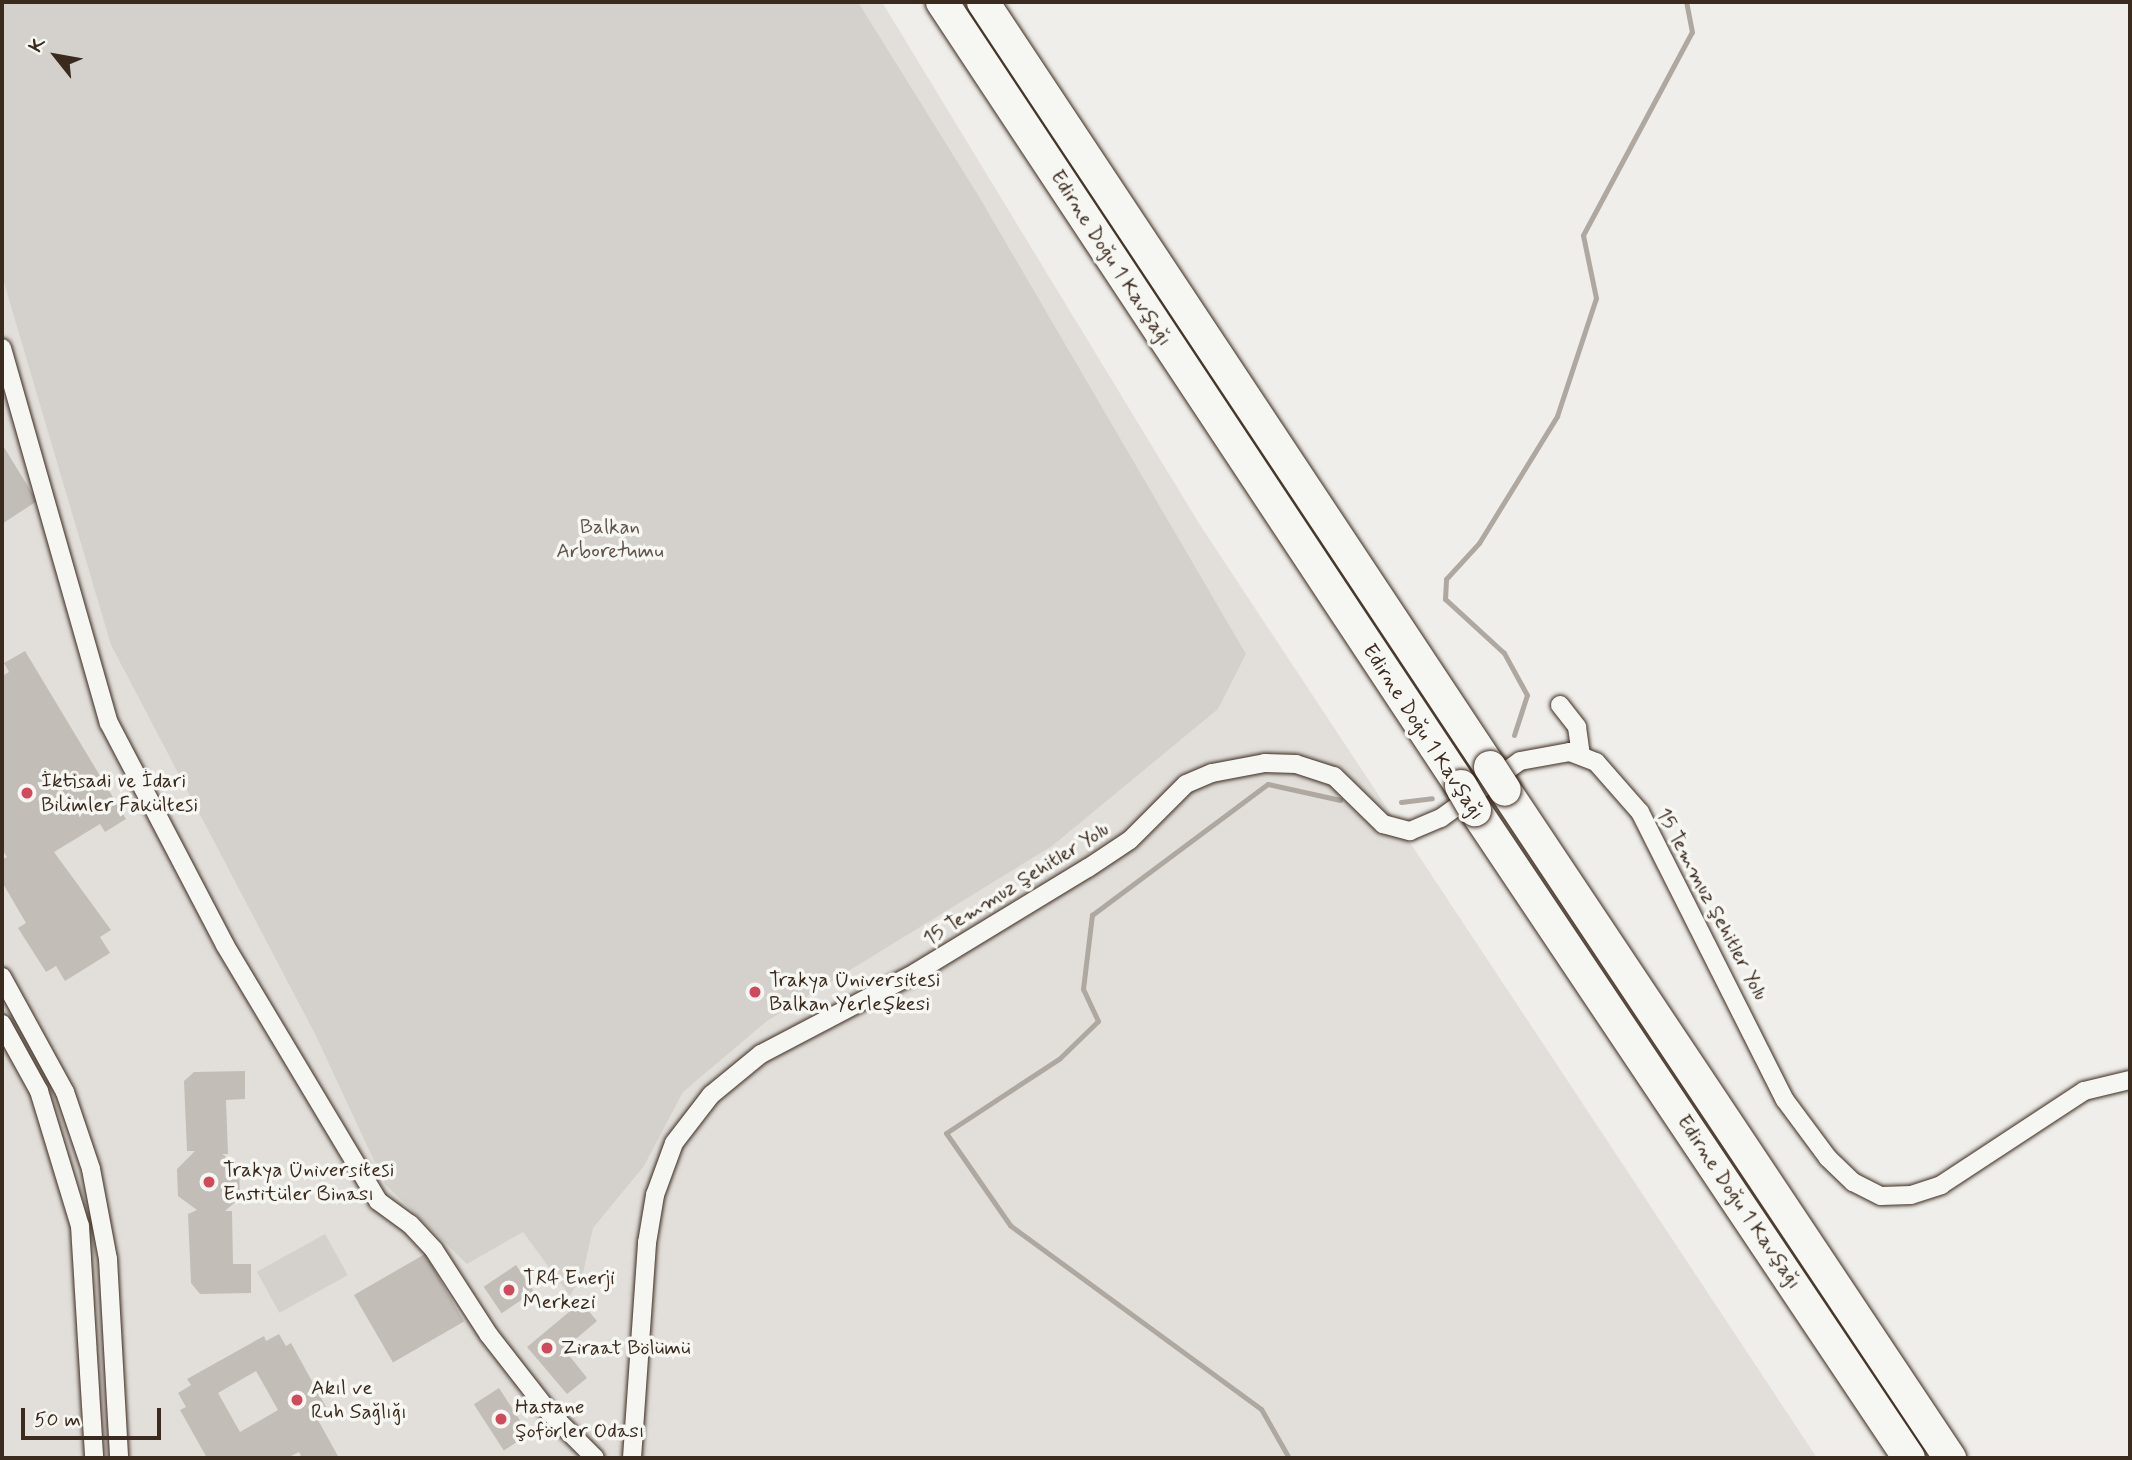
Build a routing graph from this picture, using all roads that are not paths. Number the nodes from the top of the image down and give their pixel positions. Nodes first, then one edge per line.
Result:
1 (942, 2) edge
2 (983, 2) edge
3 (2, 348) edge
4 (1560, 705) dead end
5 (1581, 756) junction
6 (2, 976) edge
7 (2, 1024) edge
8 (42, 1044) junction
9 (20, 1054) junction
10 (2130, 1080) edge
11 (94, 1458) edge
12 (119, 1458) edge
13 (594, 1458) edge
14 (632, 1458) edge
15 (1909, 1458) edge
16 (1950, 1458) edge

1 - 15 highway, Edirne Doğu 1 Kavşağı
2 - 16 highway, Edirne Doğu 1 Kavşağı
3 - 13 street
4 - 5 street
5 - 10 street, 15 Temmuz Şehitler Yolu
5 - 14 street, 15 Temmuz Şehitler Yolu
6 - 8 street
7 - 9 street
8 - 9 street
8 - 12 street
9 - 11 street

